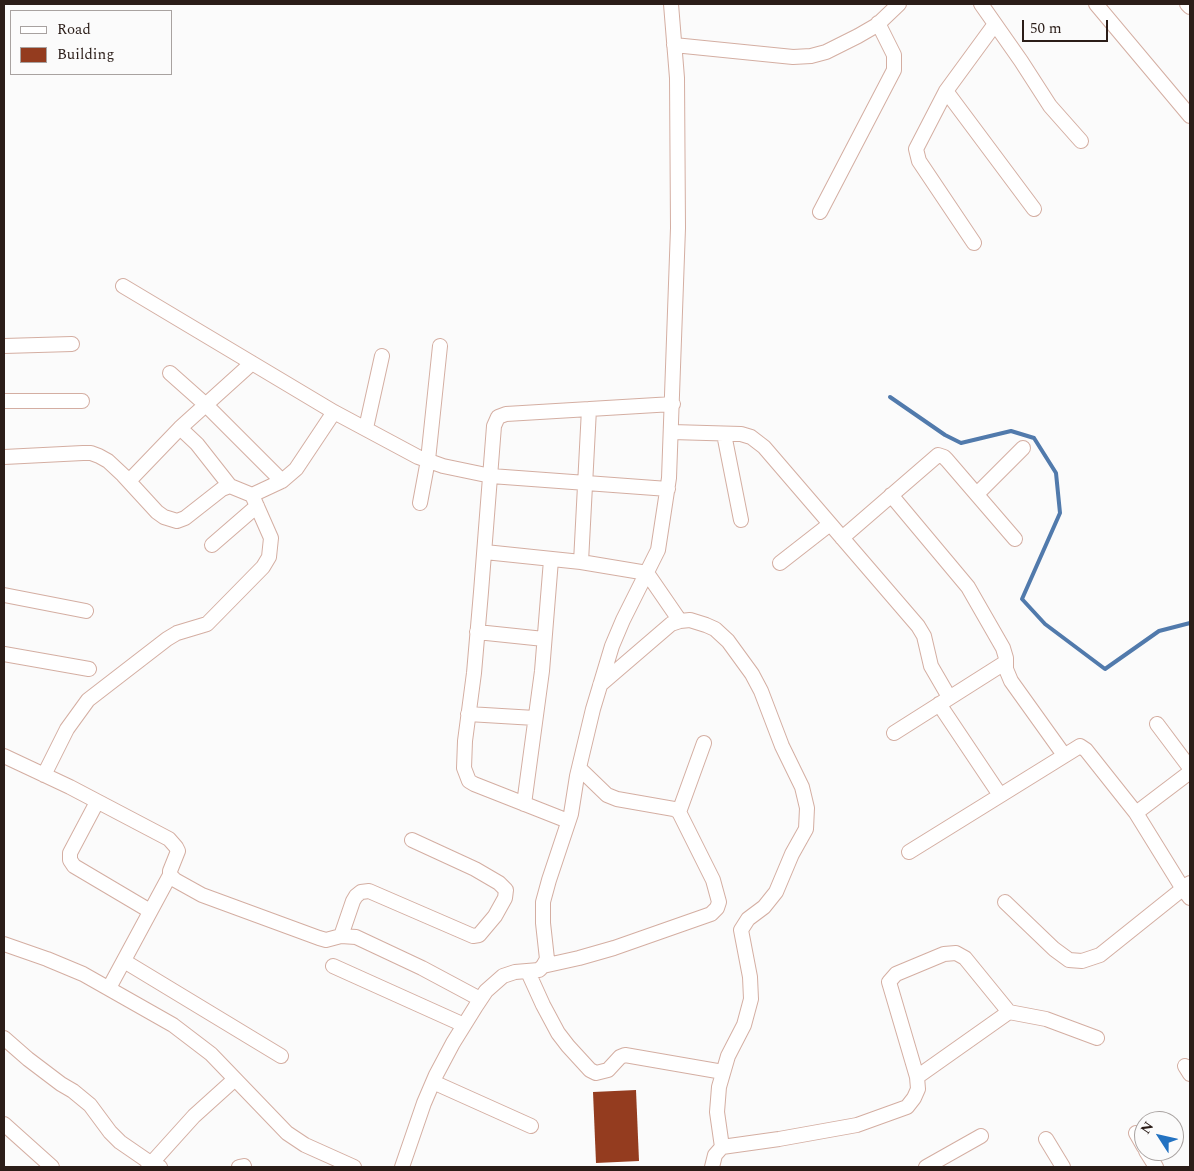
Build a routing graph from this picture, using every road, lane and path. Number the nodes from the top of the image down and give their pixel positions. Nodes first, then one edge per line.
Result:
1 (671, 4) edge
2 (898, 4) edge
3 (981, 4) edge
4 (1096, 4) edge
5 (1187, 4) edge
6 (1190, 7) edge
7 (878, 23) junction
8 (995, 24) junction
9 (674, 45) junction
10 (946, 92) junction
11 (1190, 116) edge
12 (1081, 141) dead end
13 (1034, 209) dead end
14 (820, 212) dead end
15 (974, 243) dead end
16 (123, 286) dead end
17 (72, 344) dead end
18 (4, 346) edge
19 (440, 346) dead end
20 (382, 356) dead end
21 (252, 363) junction
22 (170, 372) dead end
23 (4, 401) edge
24 (82, 401) dead end
25 (673, 404) junction
26 (206, 405) junction
27 (589, 409) junction
28 (334, 412) junction
29 (180, 428) junction
30 (366, 428) junction
31 (672, 432) junction
32 (724, 434) junction
33 (1023, 448) dead end
34 (4, 457) edge
35 (428, 460) junction
36 (491, 476) junction
37 (129, 481) junction
38 (282, 481) junction
39 (585, 483) junction
40 (230, 486) junction
41 (668, 490) junction
42 (977, 494) junction
43 (891, 495) junction
44 (255, 500) junction
45 (420, 503) dead end
46 (741, 520) dead end
47 (830, 524) junction
48 (842, 538) junction
49 (1015, 539) dead end
50 (212, 545) dead end
51 (485, 552) junction
52 (551, 560) junction
53 (581, 562) junction
54 (780, 563) dead end
55 (647, 573) junction
56 (4, 595) edge
57 (86, 611) dead end
58 (680, 620) junction
59 (477, 632) junction
60 (544, 639) junction
61 (4, 654) edge
62 (1006, 662) junction
63 (90, 669) dead end
64 (600, 685) junction
65 (944, 700) junction
66 (468, 714) junction
67 (535, 718) junction
68 (1157, 724) dead end
69 (894, 733) dead end
70 (704, 743) dead end
71 (1064, 755) junction
72 (4, 756) edge
73 (579, 768) junction
74 (1190, 768) edge
75 (1190, 772) edge
76 (44, 775) junction
77 (1000, 796) junction
78 (97, 802) junction
79 (524, 804) junction
80 (679, 812) junction
81 (1136, 813) junction
82 (568, 821) junction
83 (412, 840) dead end
84 (909, 852) dead end
85 (170, 875) junction
86 (1188, 890) edge
87 (1005, 902) dead end
88 (150, 911) junction
89 (341, 936) junction
90 (4, 944) edge
91 (124, 961) junction
92 (333, 966) dead end
93 (543, 966) junction
94 (528, 972) junction
95 (109, 988) junction
96 (480, 999) junction
97 (1008, 1012) junction
98 (464, 1025) junction
99 (4, 1038) edge
100 (1098, 1038) dead end
101 (281, 1056) dead end
102 (723, 1072) junction
103 (917, 1077) junction
104 (235, 1078) junction
105 (433, 1082) junction
106 (4, 1124) edge
107 (531, 1126) dead end
108 (981, 1136) dead end
109 (1046, 1139) dead end
110 (722, 1147) junction
111 (153, 1166) edge
112 (52, 1167) edge
113 (354, 1167) edge
114 (402, 1167) edge
115 (712, 1167) edge
116 (926, 1167) edge
117 (1063, 1167) edge

1 - 9 street
2 - 7 street
3 - 8 street
4 - 11 street
5 - 6 street
7 - 9 street
7 - 14 street
8 - 10 street
8 - 12 street
9 - 25 street
10 - 13 street
10 - 15 street
16 - 21 street
17 - 18 street
19 - 35 street
20 - 30 street
21 - 26 street
21 - 28 street
22 - 26 street
23 - 24 street
25 - 27 street
25 - 31 street
26 - 29 street
26 - 38 street
27 - 36 street
27 - 39 street
28 - 30 street
28 - 38 street
29 - 37 street
29 - 40 street
30 - 35 street
31 - 32 street
31 - 41 street
32 - 46 street
32 - 47 street
33 - 42 street
34 - 37 street
35 - 36 street
35 - 45 street
36 - 39 street
36 - 51 street
37 - 40 street
38 - 44 street
39 - 41 street
39 - 53 street
40 - 44 street
41 - 55 street
42 - 43 street
42 - 49 street
43 - 48 street
43 - 62 street
44 - 50 street
44 - 76 street
47 - 48 street
47 - 54 street
48 - 65 street
51 - 52 street
51 - 59 street
52 - 53 street
52 - 60 street
53 - 55 street
55 - 58 street
55 - 64 street
56 - 57 street
58 - 64 street
58 - 102 street
59 - 60 street
59 - 66 street
60 - 67 street
61 - 63 street
62 - 65 street
62 - 71 street
64 - 73 street
65 - 69 street
65 - 77 street
66 - 67 street
66 - 79 street
67 - 79 street
68 - 74 street
70 - 80 street
71 - 77 street
71 - 81 street
72 - 76 street
73 - 80 street
73 - 82 street
75 - 81 street
76 - 78 street
77 - 84 street
78 - 85 street
78 - 88 street
79 - 82 street
80 - 93 street
81 - 86 street
82 - 93 street
83 - 89 street
85 - 88 street
85 - 89 street
86 - 87 street
88 - 91 street
89 - 96 street
90 - 95 street
91 - 95 street
91 - 101 street
92 - 98 street
93 - 94 street
94 - 96 street
94 - 102 street
95 - 104 street
96 - 98 street
97 - 100 street
97 - 103 street
97 - 103 street
98 - 105 street
99 - 111 street
102 - 110 street
103 - 110 street
104 - 111 street
104 - 113 street
105 - 107 street
105 - 114 street
106 - 112 street
108 - 116 street
109 - 117 street
110 - 115 street

